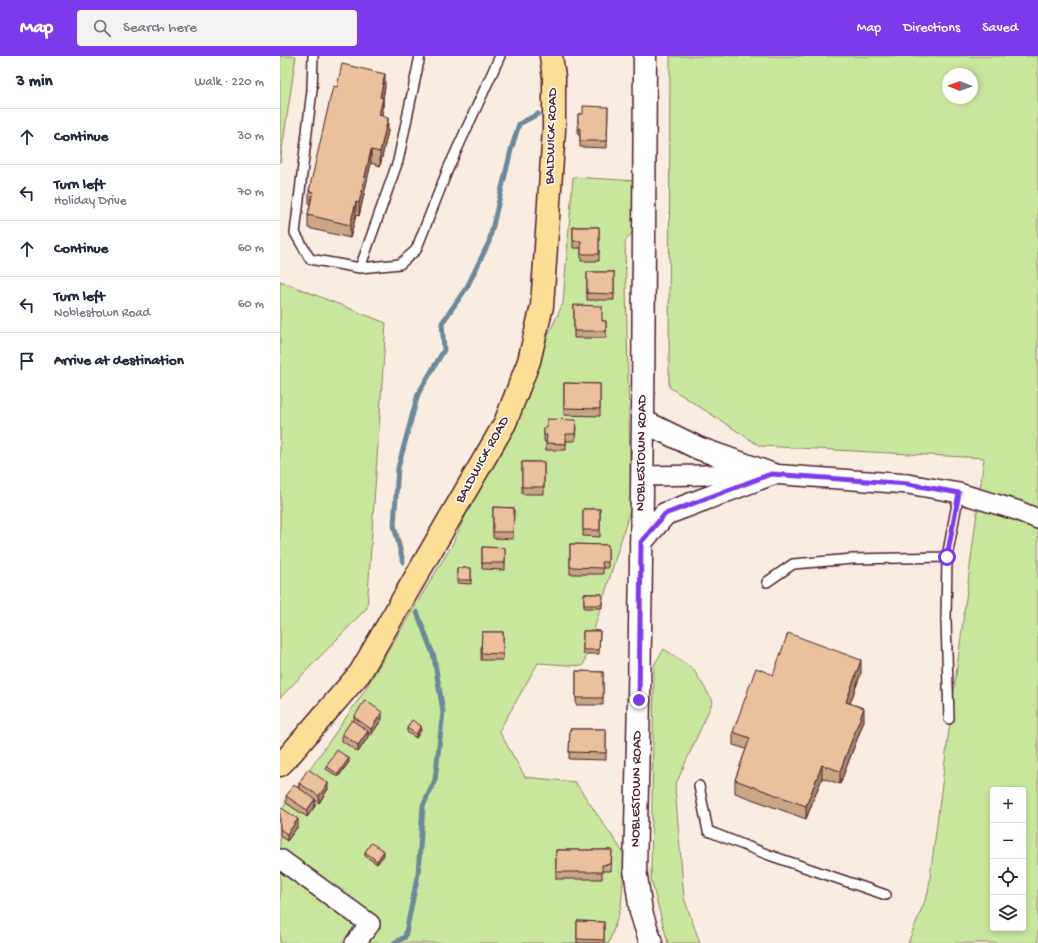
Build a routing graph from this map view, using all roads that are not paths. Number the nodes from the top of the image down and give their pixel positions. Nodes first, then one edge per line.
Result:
1 (313, 56) edge
2 (500, 56) edge
3 (551, 56) edge
4 (645, 56) edge
5 (419, 60) edge
6 (360, 268) junction
7 (643, 421) junction
8 (771, 474) junction
9 (642, 476) junction
10 (959, 493) junction
11 (1038, 519) edge
12 (641, 542) junction
13 (947, 557) junction
14 (767, 582) dead end
15 (949, 719) dead end
16 (280, 765) edge
17 (699, 786) dead end
18 (280, 859) edge
19 (886, 895) dead end
20 (355, 943) edge
21 (651, 943) edge

1 - 6 lane
2 - 6 lane
3 - 16 main road, BALDWICK ROAD
4 - 7 main road, NOBLESTOWN ROAD
5 - 6 lane
7 - 8 main road
7 - 9 main road, NOBLESTOWN ROAD
8 - 9 street
8 - 10 street
8 - 12 main road
9 - 12 main road, NOBLESTOWN ROAD
10 - 11 street
10 - 13 lane
12 - 21 main road, NOBLESTOWN ROAD
13 - 14 lane
13 - 15 lane
17 - 19 lane
18 - 20 street

